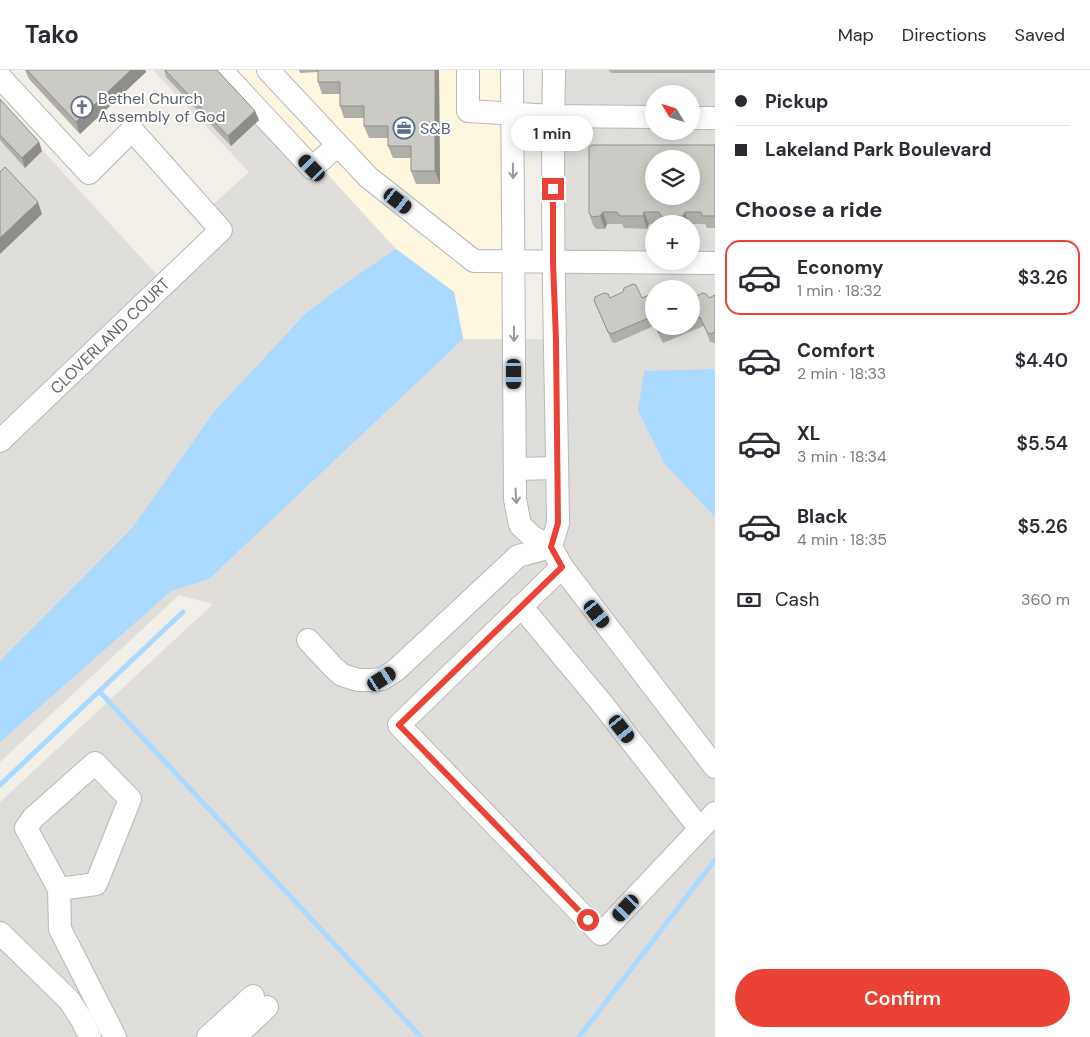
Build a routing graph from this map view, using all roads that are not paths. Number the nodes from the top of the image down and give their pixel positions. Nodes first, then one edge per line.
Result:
1 (3, 70) edge
2 (221, 70) edge
3 (268, 70) edge
4 (468, 70) edge
5 (512, 70) edge
6 (554, 70) edge
7 (0, 75) edge
8 (512, 113) junction
9 (553, 116) junction
10 (645, 117) edge
11 (700, 118) edge
12 (715, 118) edge
13 (338, 145) junction
14 (514, 262) junction
15 (553, 262) junction
16 (715, 264) edge
17 (0, 441) edge
18 (557, 468) junction
19 (515, 469) junction
20 (551, 547) junction
21 (562, 567) junction
22 (521, 606) junction
23 (308, 640) dead end
24 (715, 767) edge
25 (708, 821) edge
26 (59, 889) junction
27 (0, 933) edge
28 (90, 1037) edge
29 (116, 1037) edge
30 (208, 1037) edge
31 (235, 1037) edge

1 - 7 street
2 - 13 street
3 - 13 street
4 - 8 street
5 - 8 street
6 - 9 street
7 - 17 street, CLOVERLAND COURT
8 - 9 street
8 -> 14 street
9 - 10 street
9 - 15 street
11 - 12 street
13 - 14 street
14 - 15 street
14 -> 19 street
15 - 16 street
15 - 18 street
18 - 19 street
18 - 20 street
19 -> 20 street
20 - 21 street
20 - 23 street
21 - 22 street
21 - 24 street
22 - 25 street
22 - 25 street
26 - 26 street
26 - 29 street
27 - 28 street
30 - 31 street

